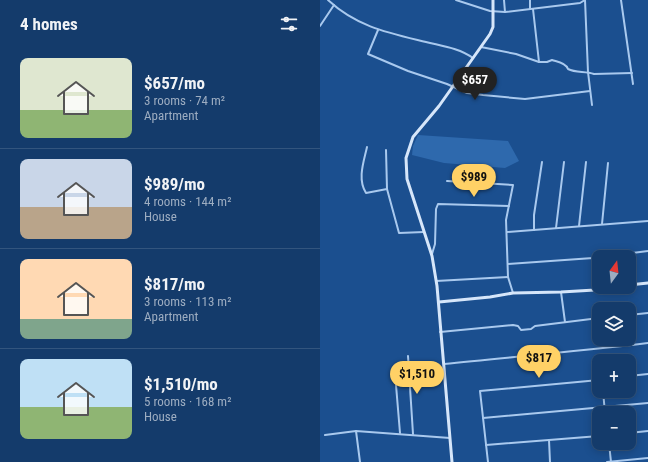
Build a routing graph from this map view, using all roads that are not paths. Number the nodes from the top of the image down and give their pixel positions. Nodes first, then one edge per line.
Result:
1 (328, 0) edge
2 (335, 0) edge
3 (456, 0) edge
4 (493, 0) edge
5 (504, 0) edge
6 (530, 0) edge
7 (585, 0) edge
8 (621, 0) edge
9 (333, 5) junction
10 (532, 9) junction
11 (494, 11) junction
12 (505, 12) junction
13 (320, 26) edge
14 (378, 30) junction
15 (481, 47) junction
16 (473, 58) junction
17 (539, 62) junction
18 (588, 72) junction
19 (632, 73) junction
20 (633, 84) dead end
21 (453, 87) junction
22 (590, 91) junction
23 (592, 105) dead end
24 (367, 147) dead end
25 (386, 150) dead end
26 (542, 162) dead end
27 (564, 162) dead end
28 (586, 162) dead end
29 (608, 163) dead end
30 (447, 181) dead end
31 (387, 189) junction
32 (509, 206) junction
33 (648, 221) edge
34 (602, 224) junction
35 (579, 226) junction
36 (556, 228) junction
37 (534, 230) junction
38 (424, 232) junction
39 (507, 232) junction
40 (648, 251) edge
41 (636, 253) edge
42 (432, 256) junction
43 (592, 258) edge
44 (508, 264) junction
45 (508, 277) junction
46 (436, 282) junction
47 (648, 283) edge
48 (636, 284) edge
49 (592, 290) edge
50 (562, 292) junction
51 (513, 293) junction
52 (439, 302) junction
53 (648, 313) edge
54 (636, 314) edge
55 (592, 319) edge
56 (565, 322) junction
57 (440, 332) junction
58 (648, 343) edge
59 (408, 356) dead end
60 (444, 364) junction
61 (648, 374) edge
62 (636, 375) edge
63 (592, 381) edge
64 (396, 385) dead end
65 (648, 402) edge
66 (619, 406) edge
67 (592, 409) edge
68 (483, 418) junction
69 (356, 431) junction
70 (648, 431) edge
71 (636, 432) edge
72 (400, 434) junction
73 (413, 434) junction
74 (325, 435) dead end
75 (592, 437) edge
76 (450, 438) junction
77 (549, 440) junction
78 (486, 445) junction
79 (610, 450) edge
80 (648, 458) edge
81 (360, 462) edge
82 (452, 462) edge
83 (488, 462) edge
84 (550, 462) edge
85 (607, 462) edge
86 (611, 462) edge

1 - 9 street
2 - 9 street
3 - 11 street
4 - 11 street
5 - 12 street
6 - 10 street
7 - 10 street
7 - 18 street
8 - 19 street
9 - 13 street
9 - 14 street
10 - 12 street
10 - 17 street
11 - 12 street
11 - 15 street
14 - 16 street
14 - 21 street
15 - 16 street
15 - 17 street
16 - 21 street
17 - 18 street
18 - 19 street
18 - 22 street
19 - 20 street
21 - 22 street
21 - 38 street
22 - 23 street
24 - 31 street
25 - 31 street
26 - 37 street
27 - 36 street
28 - 35 street
29 - 34 street
30 - 32 street
31 - 38 street
32 - 39 street
32 - 42 street
33 - 34 street
34 - 35 street
35 - 36 street
36 - 37 street
37 - 39 street
38 - 42 street
39 - 44 street
40 - 41 street
42 - 46 street
43 - 44 street
44 - 45 street
45 - 46 street
45 - 51 street
46 - 52 street
47 - 48 street
49 - 50 street
50 - 51 street
50 - 56 street
51 - 52 street
52 - 57 street
53 - 54 street
55 - 56 street
56 - 57 street
57 - 60 street
58 - 60 street
59 - 73 street
60 - 76 street
61 - 62 street
63 - 68 street
64 - 72 street
65 - 66 street
67 - 68 street
68 - 78 street
69 - 72 street
69 - 74 street
69 - 81 street
70 - 71 street
72 - 73 street
73 - 76 street
75 - 77 street
76 - 82 street
77 - 78 street
77 - 84 street
78 - 83 street
79 - 86 street
80 - 86 street
85 - 86 street

